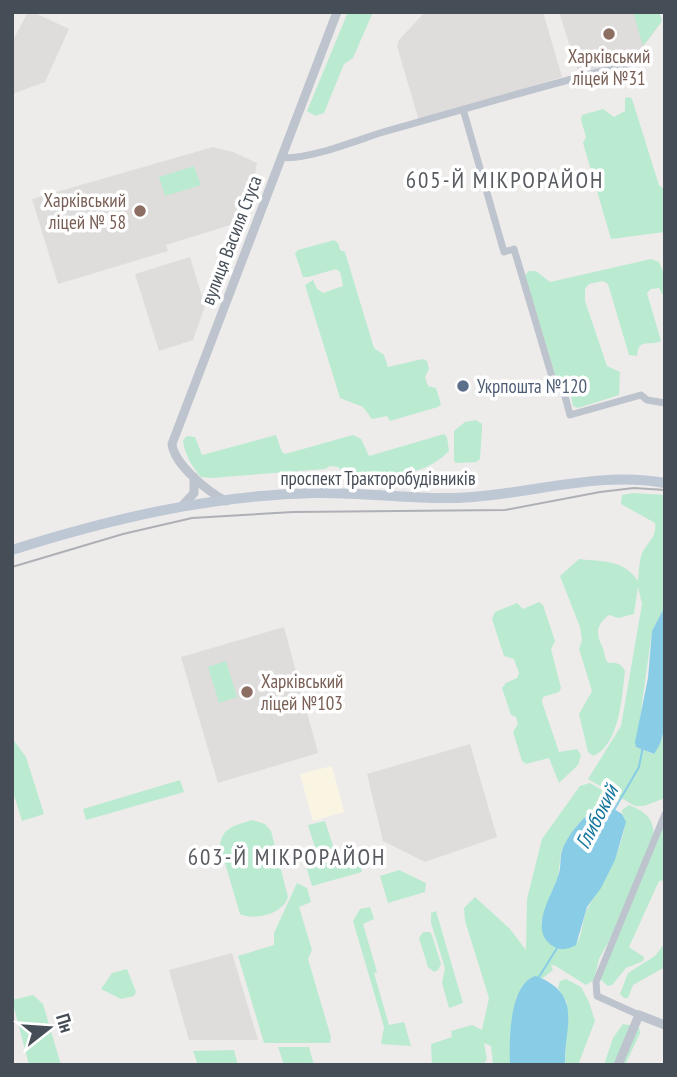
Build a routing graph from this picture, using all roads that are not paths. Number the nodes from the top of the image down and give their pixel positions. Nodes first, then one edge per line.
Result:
1 (337, 12) edge
2 (642, 56) dead end
3 (463, 109) junction
4 (282, 157) junction
5 (665, 403) edge
6 (194, 476) junction
7 (665, 483) edge
8 (226, 500) junction
9 (182, 506) junction
10 (12, 550) edge
11 (665, 814) edge
12 (639, 1015) junction
13 (665, 1025) edge
14 (618, 1065) edge

1 - 4 street, вулиця Василя Стуса
2 - 3 street
3 - 4 street
3 - 5 street
4 - 6 street, вулиця Василя Стуса
6 - 8 street, вулиця Василя Стуса
6 - 9 street
7 - 8 main road, проспект Тракторобудівників
8 - 9 main road, проспект Тракторобудівників
9 - 10 main road, проспект Тракторобудівників
11 - 12 street
12 - 13 street
12 - 14 street

